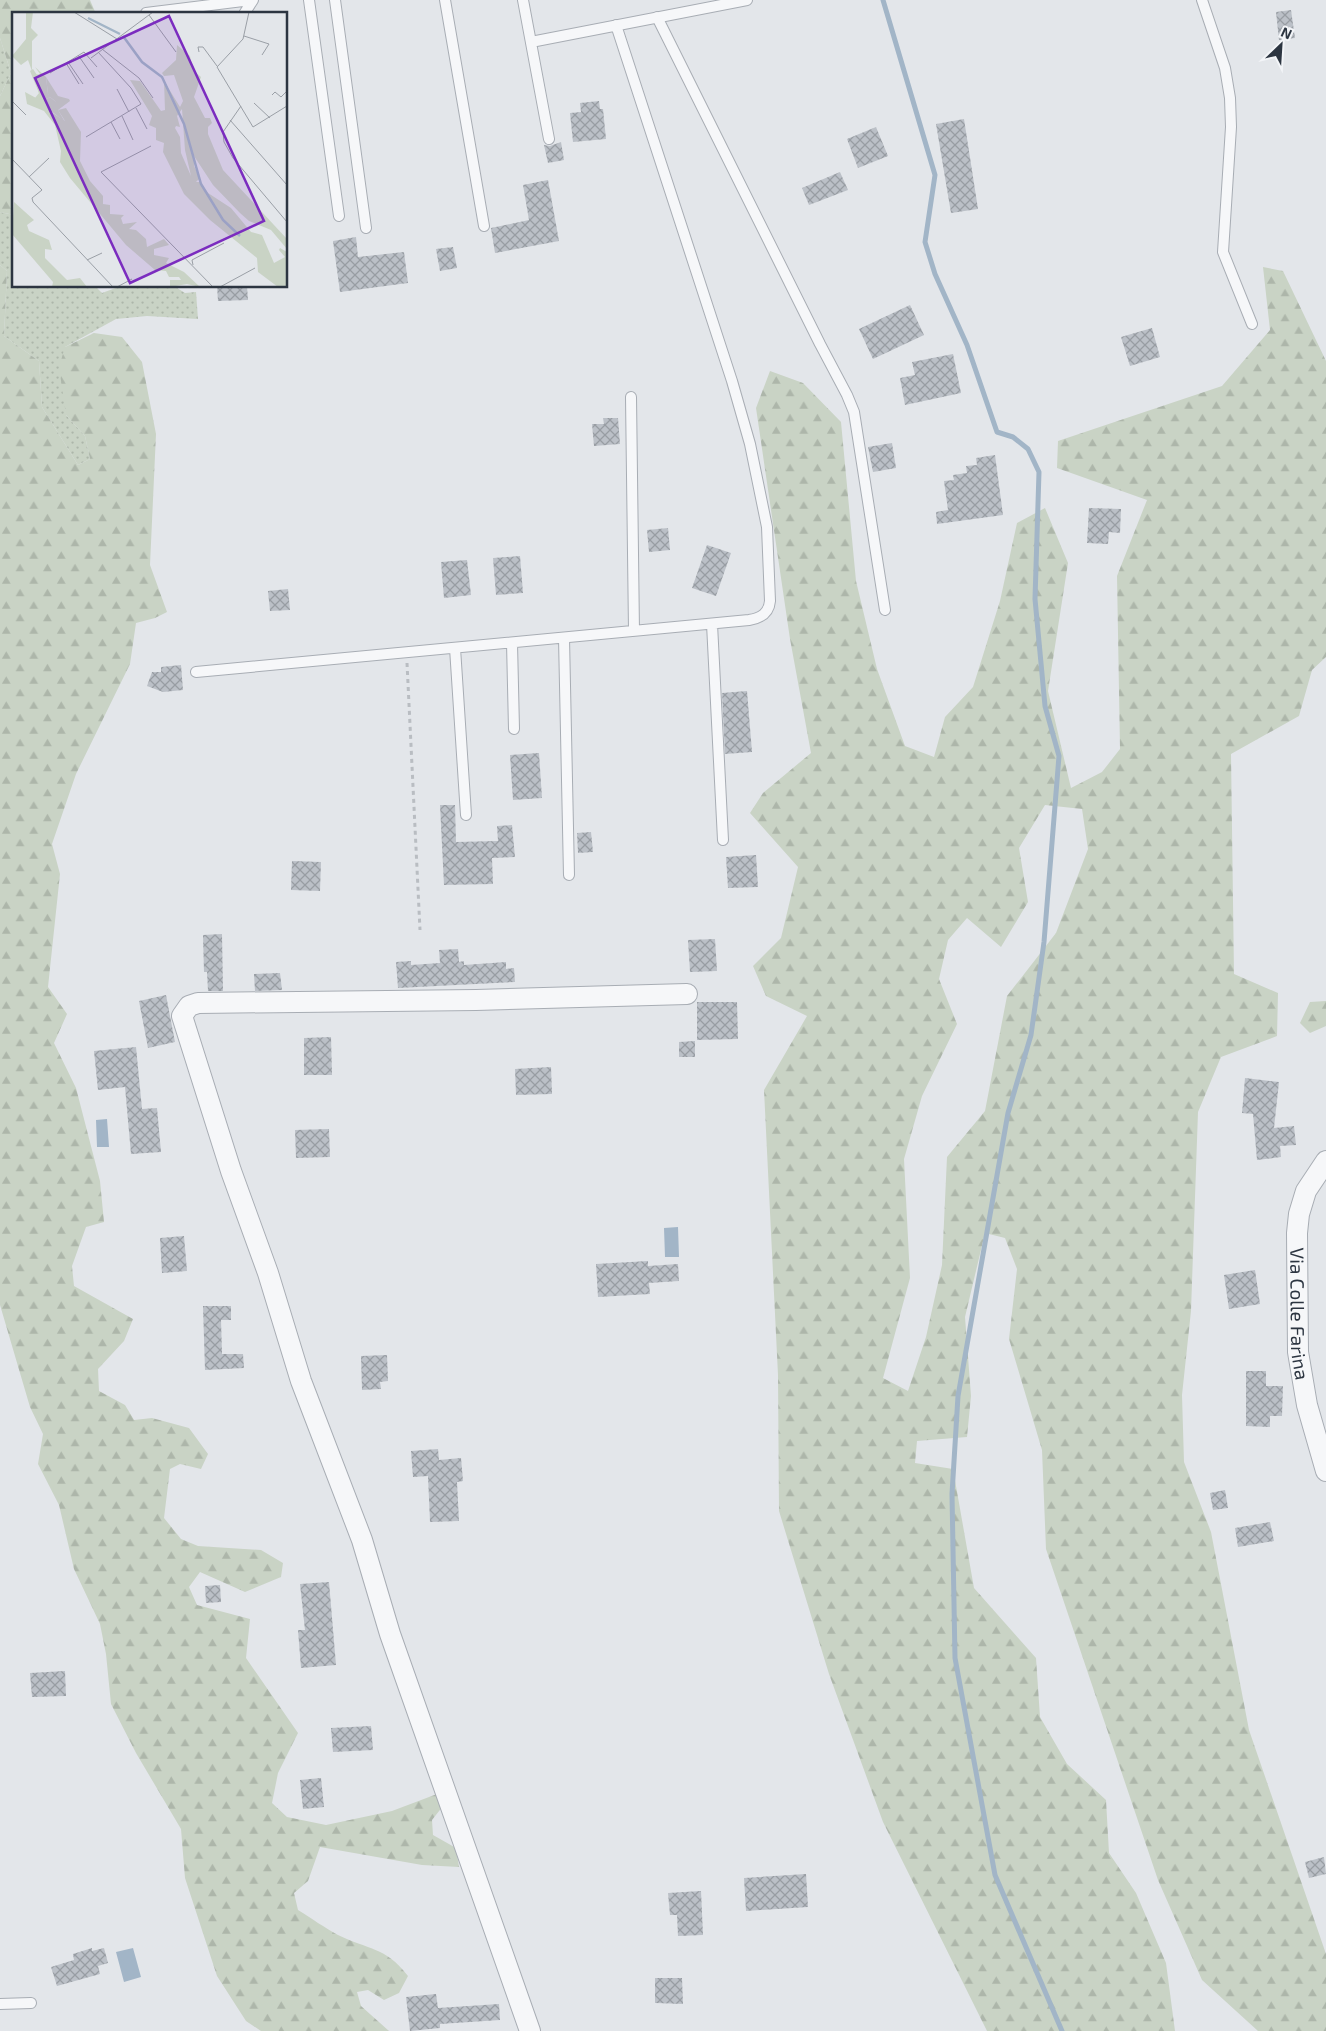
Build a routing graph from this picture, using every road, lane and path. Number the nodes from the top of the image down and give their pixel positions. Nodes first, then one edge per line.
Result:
1 (252, 0) edge
2 (309, 0) edge
3 (336, 0) edge
4 (445, 0) edge
5 (523, 0) edge
6 (747, 0) edge
7 (1202, 0) edge
8 (154, 12) edge
9 (245, 12) edge
10 (657, 17) junction
11 (616, 25) junction
12 (531, 42) junction
13 (549, 139) dead end
14 (339, 216) dead end
15 (484, 226) dead end
16 (366, 228) dead end
17 (1252, 324) dead end
18 (631, 397) dead end
19 (886, 610) dead end
20 (712, 624) junction
21 (634, 631) junction
22 (564, 638) junction
23 (512, 643) junction
24 (455, 648) junction
25 (406, 653) junction
26 (196, 672) dead end
27 (514, 729) dead end
28 (466, 815) dead end
29 (723, 840) dead end
30 (569, 875) dead end
31 (420, 930) dead end
32 (687, 994) dead end
33 (1326, 1162) edge
34 (1326, 1471) edge
35 (31, 2003) dead end
36 (0, 2004) edge
37 (530, 2031) edge

1 - 8 lane
1 - 9 lane
2 - 14 lane
3 - 16 lane
4 - 15 lane
5 - 12 lane
6 - 10 lane
7 - 17 lane
10 - 11 lane
10 - 19 lane
11 - 12 lane
11 - 20 lane
12 - 13 lane
18 - 21 lane
20 - 21 lane
20 - 29 lane
21 - 22 lane
22 - 23 lane
22 - 30 lane
23 - 24 lane
23 - 27 lane
24 - 25 lane
24 - 28 lane
25 - 26 lane
25 - 31 path
32 - 37 street
33 - 34 street, Via Colle Farina
35 - 36 lane

